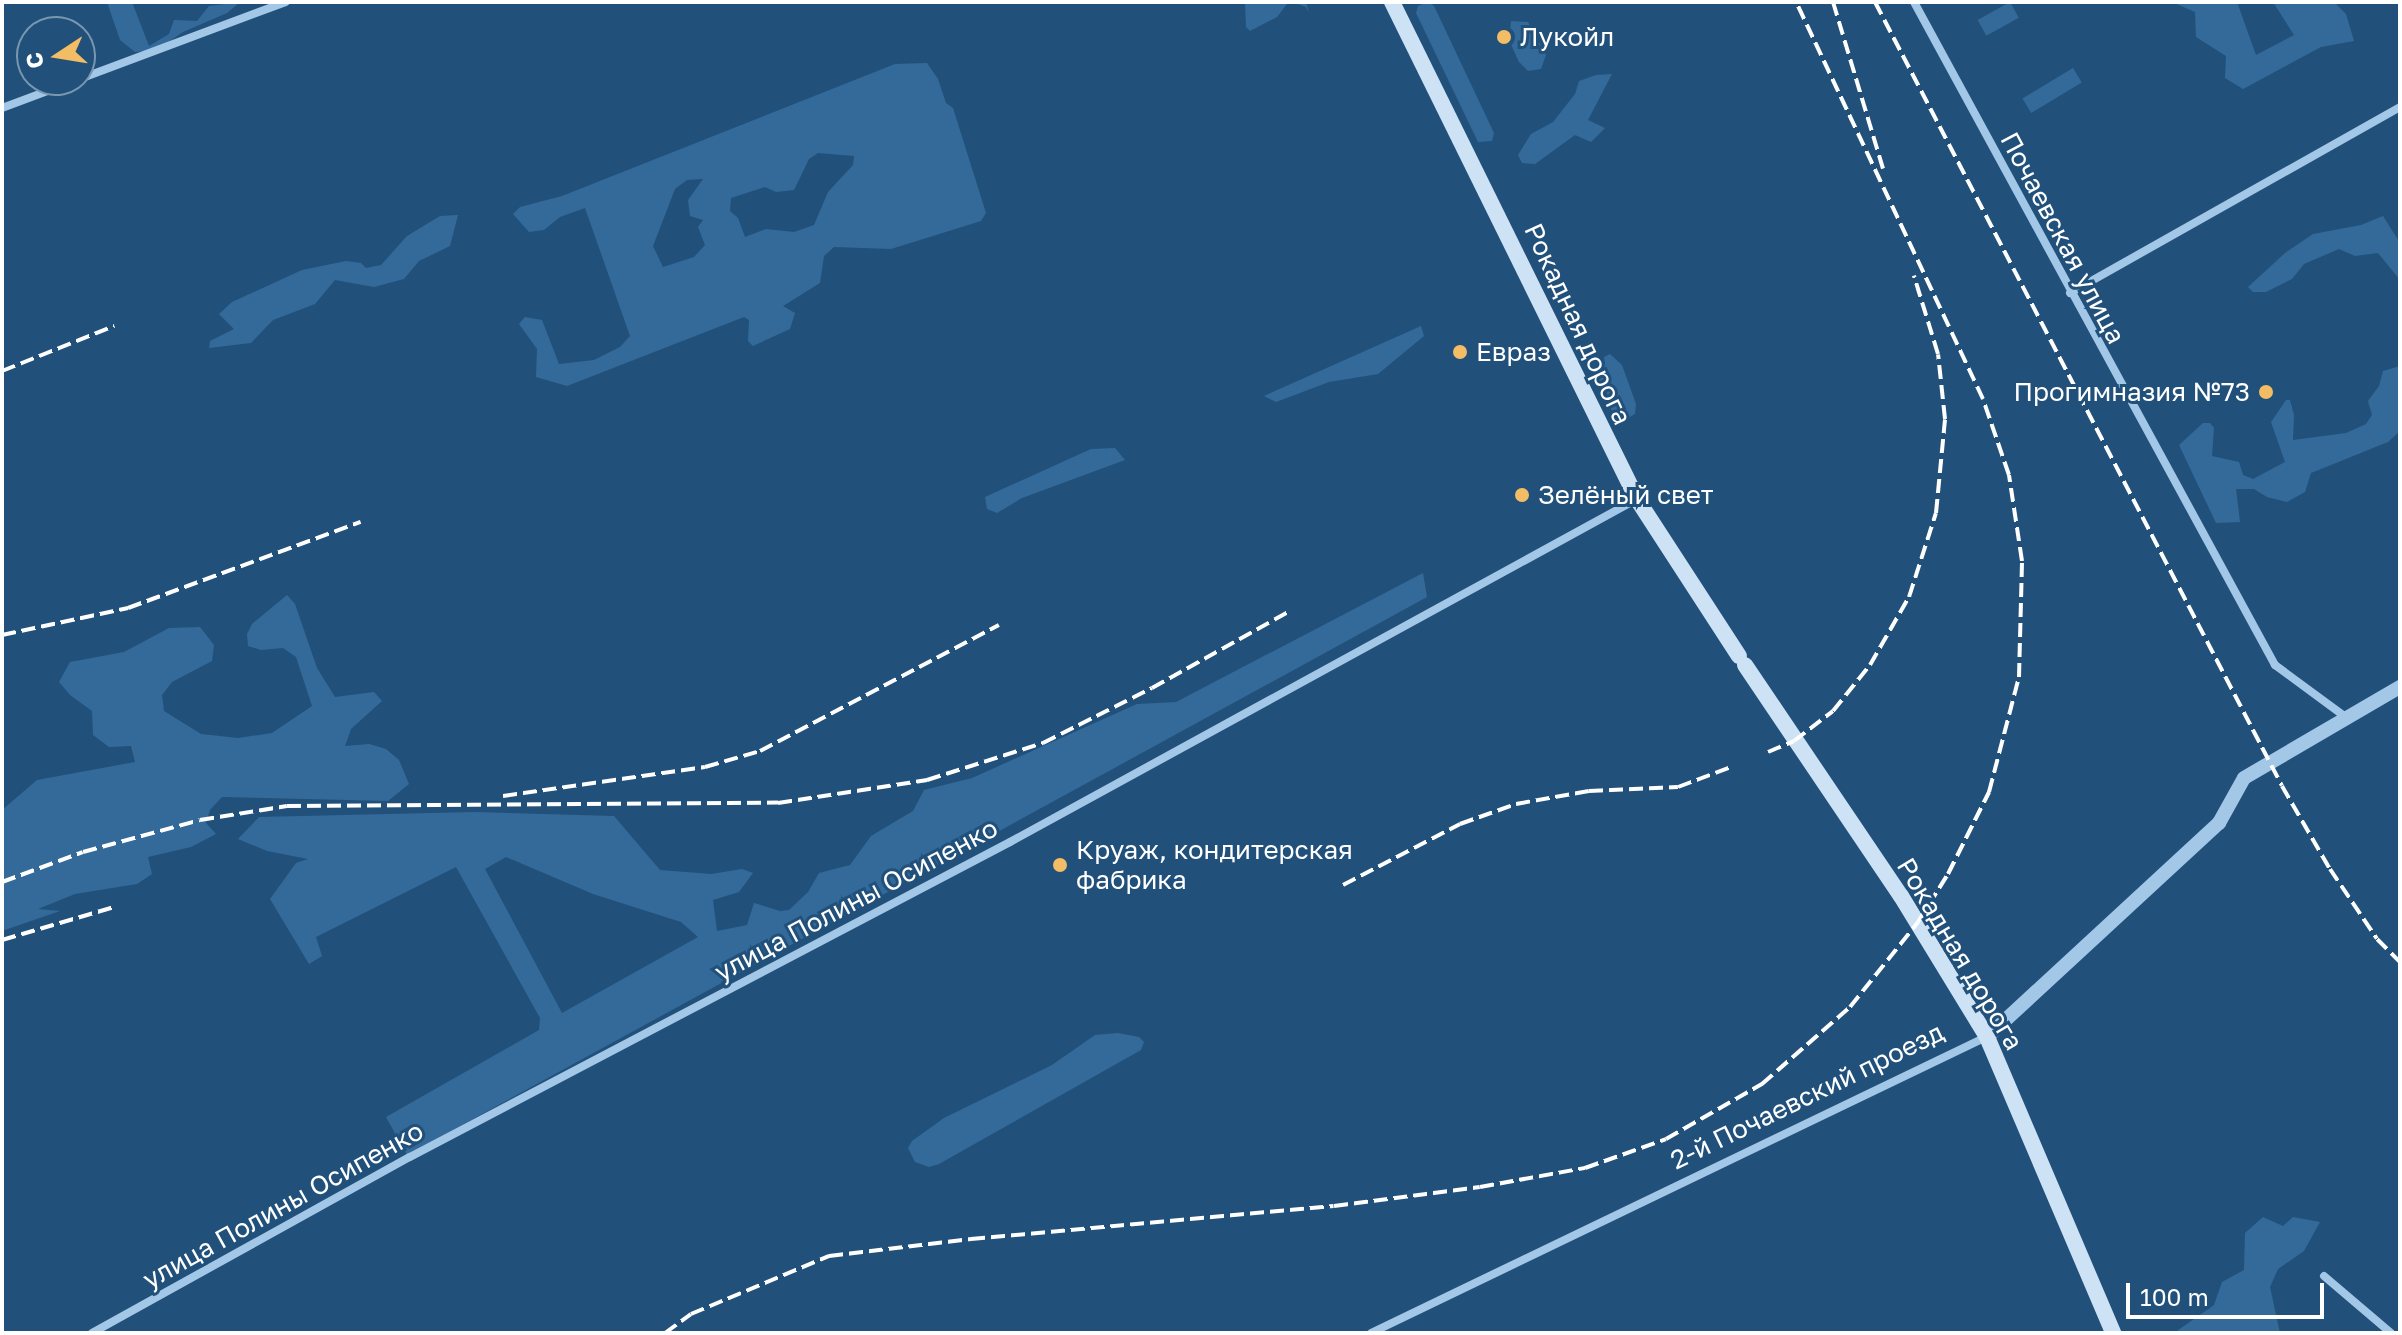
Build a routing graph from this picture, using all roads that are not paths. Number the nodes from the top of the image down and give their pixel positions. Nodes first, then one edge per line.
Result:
1 (286, 2) edge
2 (1392, 2) edge
3 (1914, 2) edge
4 (2400, 107) edge
5 (2, 108) edge
6 (2070, 293) junction
7 (1637, 499) junction
8 (2400, 687) edge
9 (2347, 718) junction
10 (1987, 1037) junction
11 (2324, 1276) dead end
12 (92, 1333) edge
13 (1371, 1333) edge
14 (2113, 1333) edge
15 (2391, 1333) edge

1 - 5 street
2 - 7 main road, Рокадная дорога
3 - 6 street, Почаевская улица
4 - 6 street
6 - 9 street, Почаевская улица
7 - 10 main road, Рокадная дорога
7 - 12 street, улица Полины Осипенко
8 - 9 street, 2-й Почаевский проезд
9 - 10 street, 2-й Почаевский проезд
10 - 13 street, 2-й Почаевский проезд
10 - 14 main road, Рокадная дорога
11 - 15 street

